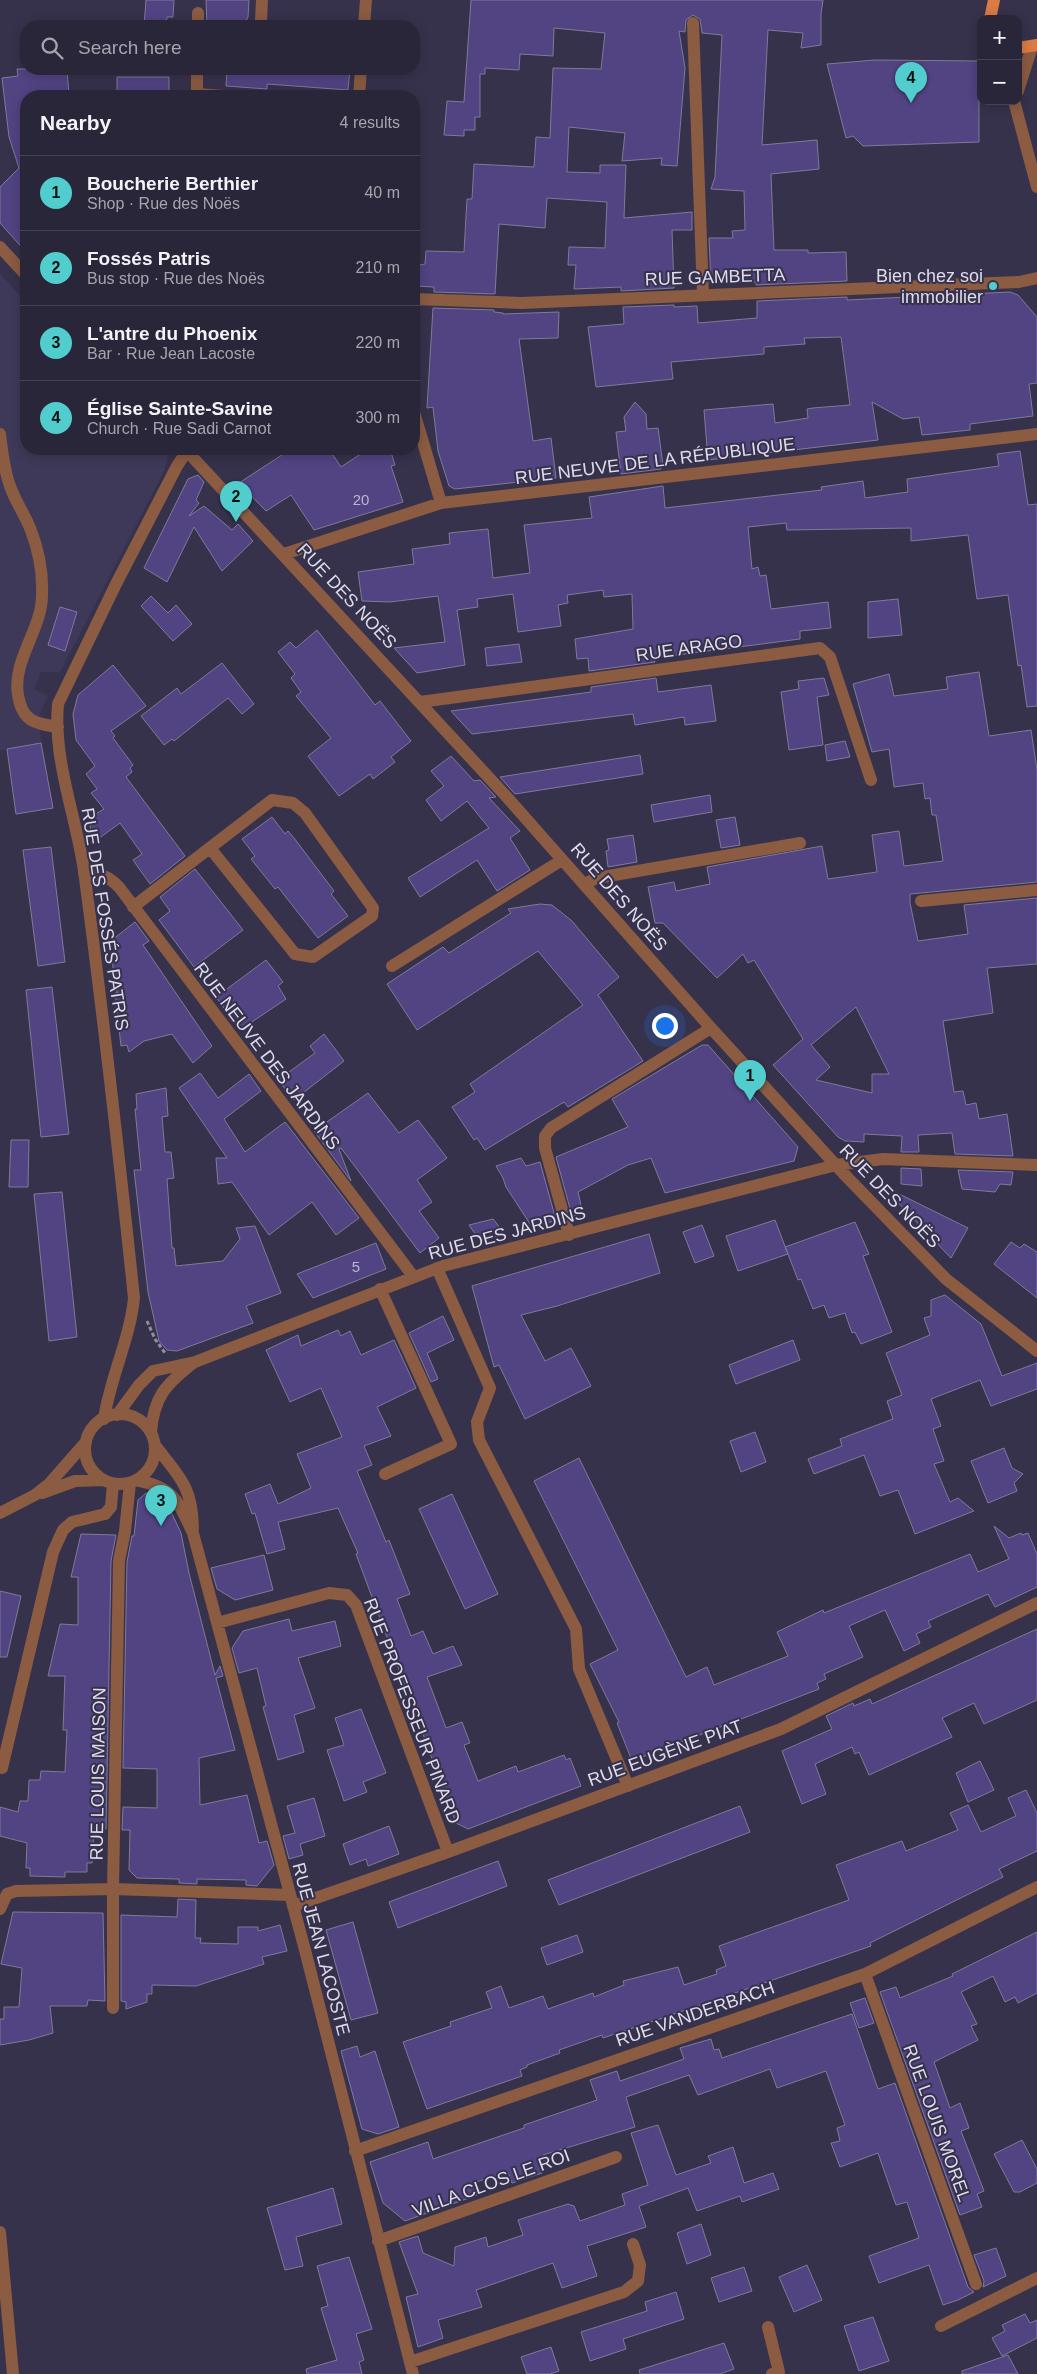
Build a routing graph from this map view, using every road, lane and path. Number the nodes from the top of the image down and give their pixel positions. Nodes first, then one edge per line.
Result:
1 (262, 0) edge
2 (366, 0) edge
3 (994, 0) edge
4 (991, 15) edge
5 (261, 20) edge
6 (364, 20) edge
7 (693, 23) dead end
8 (1035, 46) edge
9 (1022, 48) edge
10 (197, 75) edge
11 (361, 75) edge
12 (1022, 80) edge
13 (197, 90) edge
14 (359, 90) edge
15 (1016, 105) edge
16 (1037, 187) edge
17 (0, 247) edge
18 (20, 269) edge
19 (1037, 278) edge
20 (1018, 282) junction
21 (1037, 288) edge
22 (703, 295) junction
23 (420, 299) edge
24 (420, 432) edge
25 (0, 434) edge
26 (1037, 434) edge
27 (183, 455) edge
28 (191, 455) edge
29 (441, 503) junction
30 (284, 554) junction
31 (420, 702) junction
32 (58, 727) junction
33 (871, 780) dead end
34 (800, 843) dead end
35 (210, 848) junction
36 (562, 860) junction
37 (84, 874) junction
38 (584, 884) junction
39 (1037, 890) edge
40 (921, 901) dead end
41 (133, 907) junction
42 (392, 966) dead end
43 (712, 1028) junction
44 (1037, 1165) edge
45 (836, 1166) junction
46 (569, 1235) junction
47 (436, 1268) junction
48 (413, 1276) junction
49 (380, 1289) junction
50 (144, 1315) dead end
51 (1037, 1351) edge
52 (168, 1357) dead end
53 (195, 1362) junction
54 (117, 1415) junction
55 (104, 1419) junction
56 (151, 1432) junction
57 (86, 1442) junction
58 (155, 1445) junction
59 (385, 1474) dead end
60 (109, 1482) junction
61 (133, 1482) junction
62 (34, 1495) junction
63 (0, 1513) edge
64 (193, 1533) junction
65 (1037, 1603) edge
66 (217, 1623) junction
67 (2, 1768) dead end
68 (628, 1786) junction
69 (448, 1852) junction
70 (1037, 1887) edge
71 (113, 1889) junction
72 (291, 1901) junction
73 (0, 1909) edge
74 (865, 1974) junction
75 (113, 2008) dead end
76 (355, 2151) junction
77 (616, 2157) dead end
78 (0, 2232) edge
79 (378, 2241) junction
80 (633, 2244) dead end
81 (1037, 2278) edge
82 (976, 2284) dead end
83 (941, 2326) dead end
84 (768, 2327) dead end
85 (411, 2368) edge
86 (13, 2374) edge
87 (772, 2374) edge

1 - 5 street
2 - 6 street
3 - 4 main road
7 - 22 street
8 - 9 main road
8 - 12 street
10 - 13 street
11 - 14 street
15 - 16 street
17 - 18 street
19 - 20 street
20 - 21 street
20 - 22 street, RUE GAMBETTA
22 - 23 street, RUE GAMBETTA
24 - 29 street
25 - 32 street
26 - 29 street, RUE NEUVE DE LA RÉPUBLIQUE
27 - 32 street, RUE DES FOSSÉS PATRIS
28 - 30 street, RUE DES NOËS
29 - 30 street, RUE NEUVE DE LA RÉPUBLIQUE
30 - 31 street, RUE DES NOËS
31 - 33 street, RUE ARAGO
31 - 36 street, RUE DES NOËS
32 - 37 street, RUE DES FOSSÉS PATRIS
34 - 38 street
35 - 35 street
35 - 41 street
36 - 38 street, RUE DES NOËS
36 - 42 street
37 - 41 street, RUE NEUVE DES JARDINS
37 - 55 street, RUE DES FOSSÉS PATRIS
38 - 43 street, RUE DES NOËS
39 - 40 street
41 - 48 street, RUE NEUVE DES JARDINS
43 - 45 street, RUE DES NOËS
43 - 46 street
44 - 45 street, RUE DES JARDINS
45 - 46 street, RUE DES JARDINS
45 - 51 street, RUE DES NOËS
46 - 47 street, RUE DES JARDINS
47 - 48 street, RUE DES JARDINS
47 - 68 street
48 - 49 street, RUE DES JARDINS
49 - 53 street, RUE DES JARDINS
49 - 59 street
50 - 52 path
53 - 54 street, RUE DES JARDINS
53 - 56 street, RUE DES JARDINS
54 - 55 street
54 - 56 street
55 - 57 street
56 - 58 street
57 - 60 street
57 - 62 street
58 - 61 street
58 - 64 street, RUE JEAN LACOSTE
60 - 61 street
60 - 62 street
60 - 67 street
61 - 64 street, RUE JEAN LACOSTE
61 - 71 street, RUE LOUIS MAISON
62 - 63 street
64 - 66 street, RUE JEAN LACOSTE
65 - 68 street, RUE EUGÈNE PIAT
66 - 69 street, RUE PROFESSEUR PINARD
66 - 72 street, RUE JEAN LACOSTE
68 - 69 street, RUE EUGÈNE PIAT
69 - 72 street, RUE EUGÈNE PIAT
70 - 74 street, RUE VANDERBACH
71 - 72 street
71 - 73 street
71 - 75 street, RUE LOUIS MAISON
72 - 76 street, RUE JEAN LACOSTE
74 - 76 street, RUE VANDERBACH
74 - 82 street, RUE LOUIS MOREL
76 - 79 street, RUE JEAN LACOSTE
77 - 79 street, VILLA CLOS LE ROI
78 - 86 street
79 - 85 street, RUE JEAN LACOSTE
80 - 85 street
81 - 83 street
84 - 87 street

